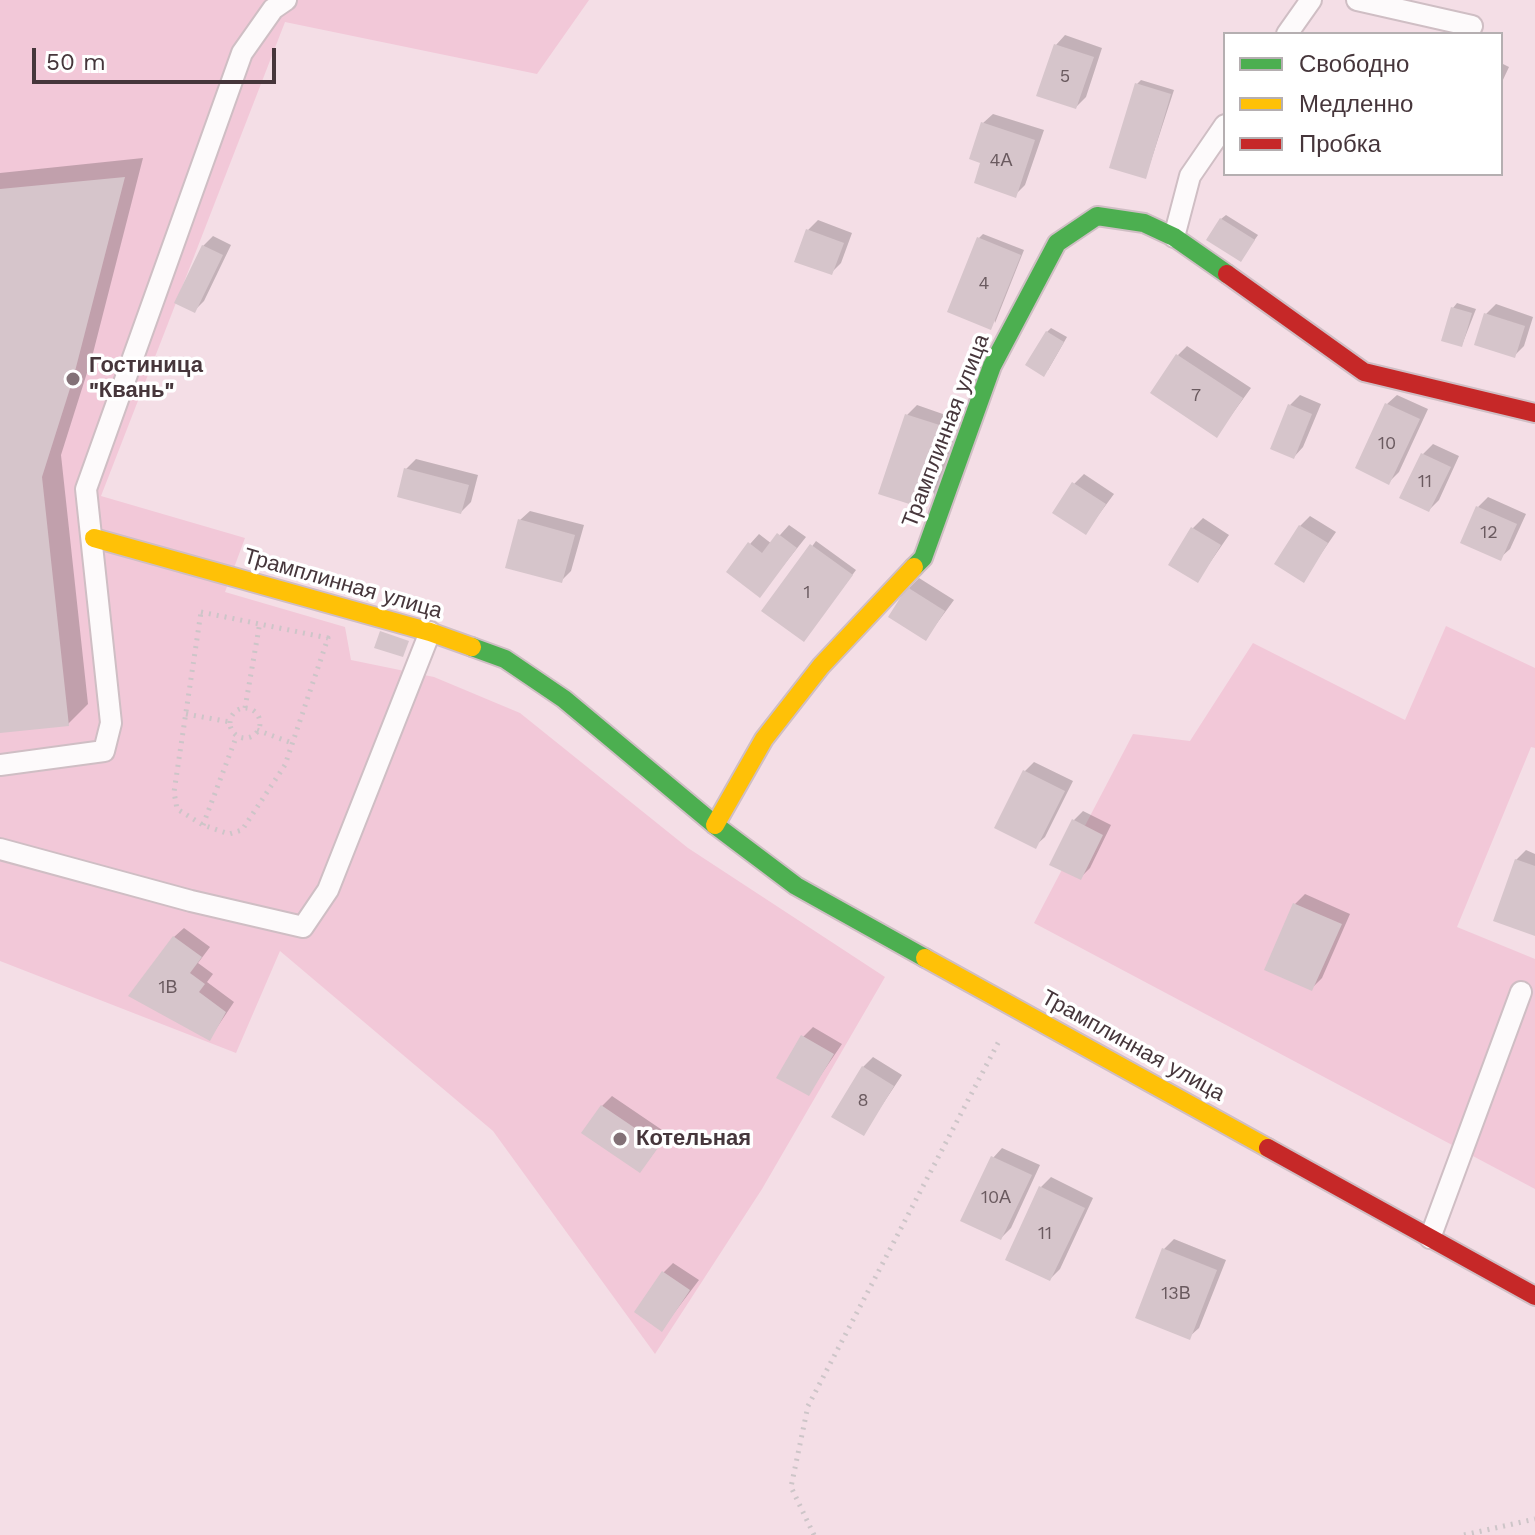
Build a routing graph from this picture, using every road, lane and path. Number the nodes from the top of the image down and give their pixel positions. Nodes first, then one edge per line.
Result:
1 (286, 0) edge
2 (1311, 0) edge
3 (1357, 0) edge
4 (1472, 26) dead end
5 (1288, 32) edge
6 (1223, 128) edge
7 (1174, 237) junction
8 (1535, 413) edge
9 (94, 538) junction
10 (262, 613) dead end
11 (260, 624) junction
12 (430, 632) junction
13 (245, 708) junction
14 (186, 714) junction
15 (230, 722) junction
16 (257, 730) junction
17 (237, 735) junction
18 (292, 743) junction
19 (0, 765) edge
20 (203, 825) junction
21 (715, 825) junction
22 (0, 849) edge
23 (1521, 992) dead end
24 (1016, 1008) junction
25 (1430, 1238) junction
26 (1535, 1296) edge
27 (1535, 1519) edge
28 (814, 1535) edge
29 (1464, 1535) edge

1 - 9 lane
2 - 5 lane
3 - 4 lane
6 - 7 lane
7 - 8 street, Трамплинная улица
7 - 21 street, Трамплинная улица
9 - 12 street, Трамплинная улица
9 - 19 lane
10 - 11 path
11 - 13 path
11 - 14 path
11 - 18 path
12 - 21 street, Трамплинная улица
12 - 22 lane
13 - 15 path
13 - 16 path
14 - 15 path
14 - 20 path
15 - 17 path
16 - 17 path
16 - 18 path
17 - 20 path
18 - 20 path
21 - 24 street, Трамплинная улица
23 - 25 lane
24 - 25 street, Трамплинная улица
24 - 28 path
25 - 26 street, Трамплинная улица
27 - 29 path

